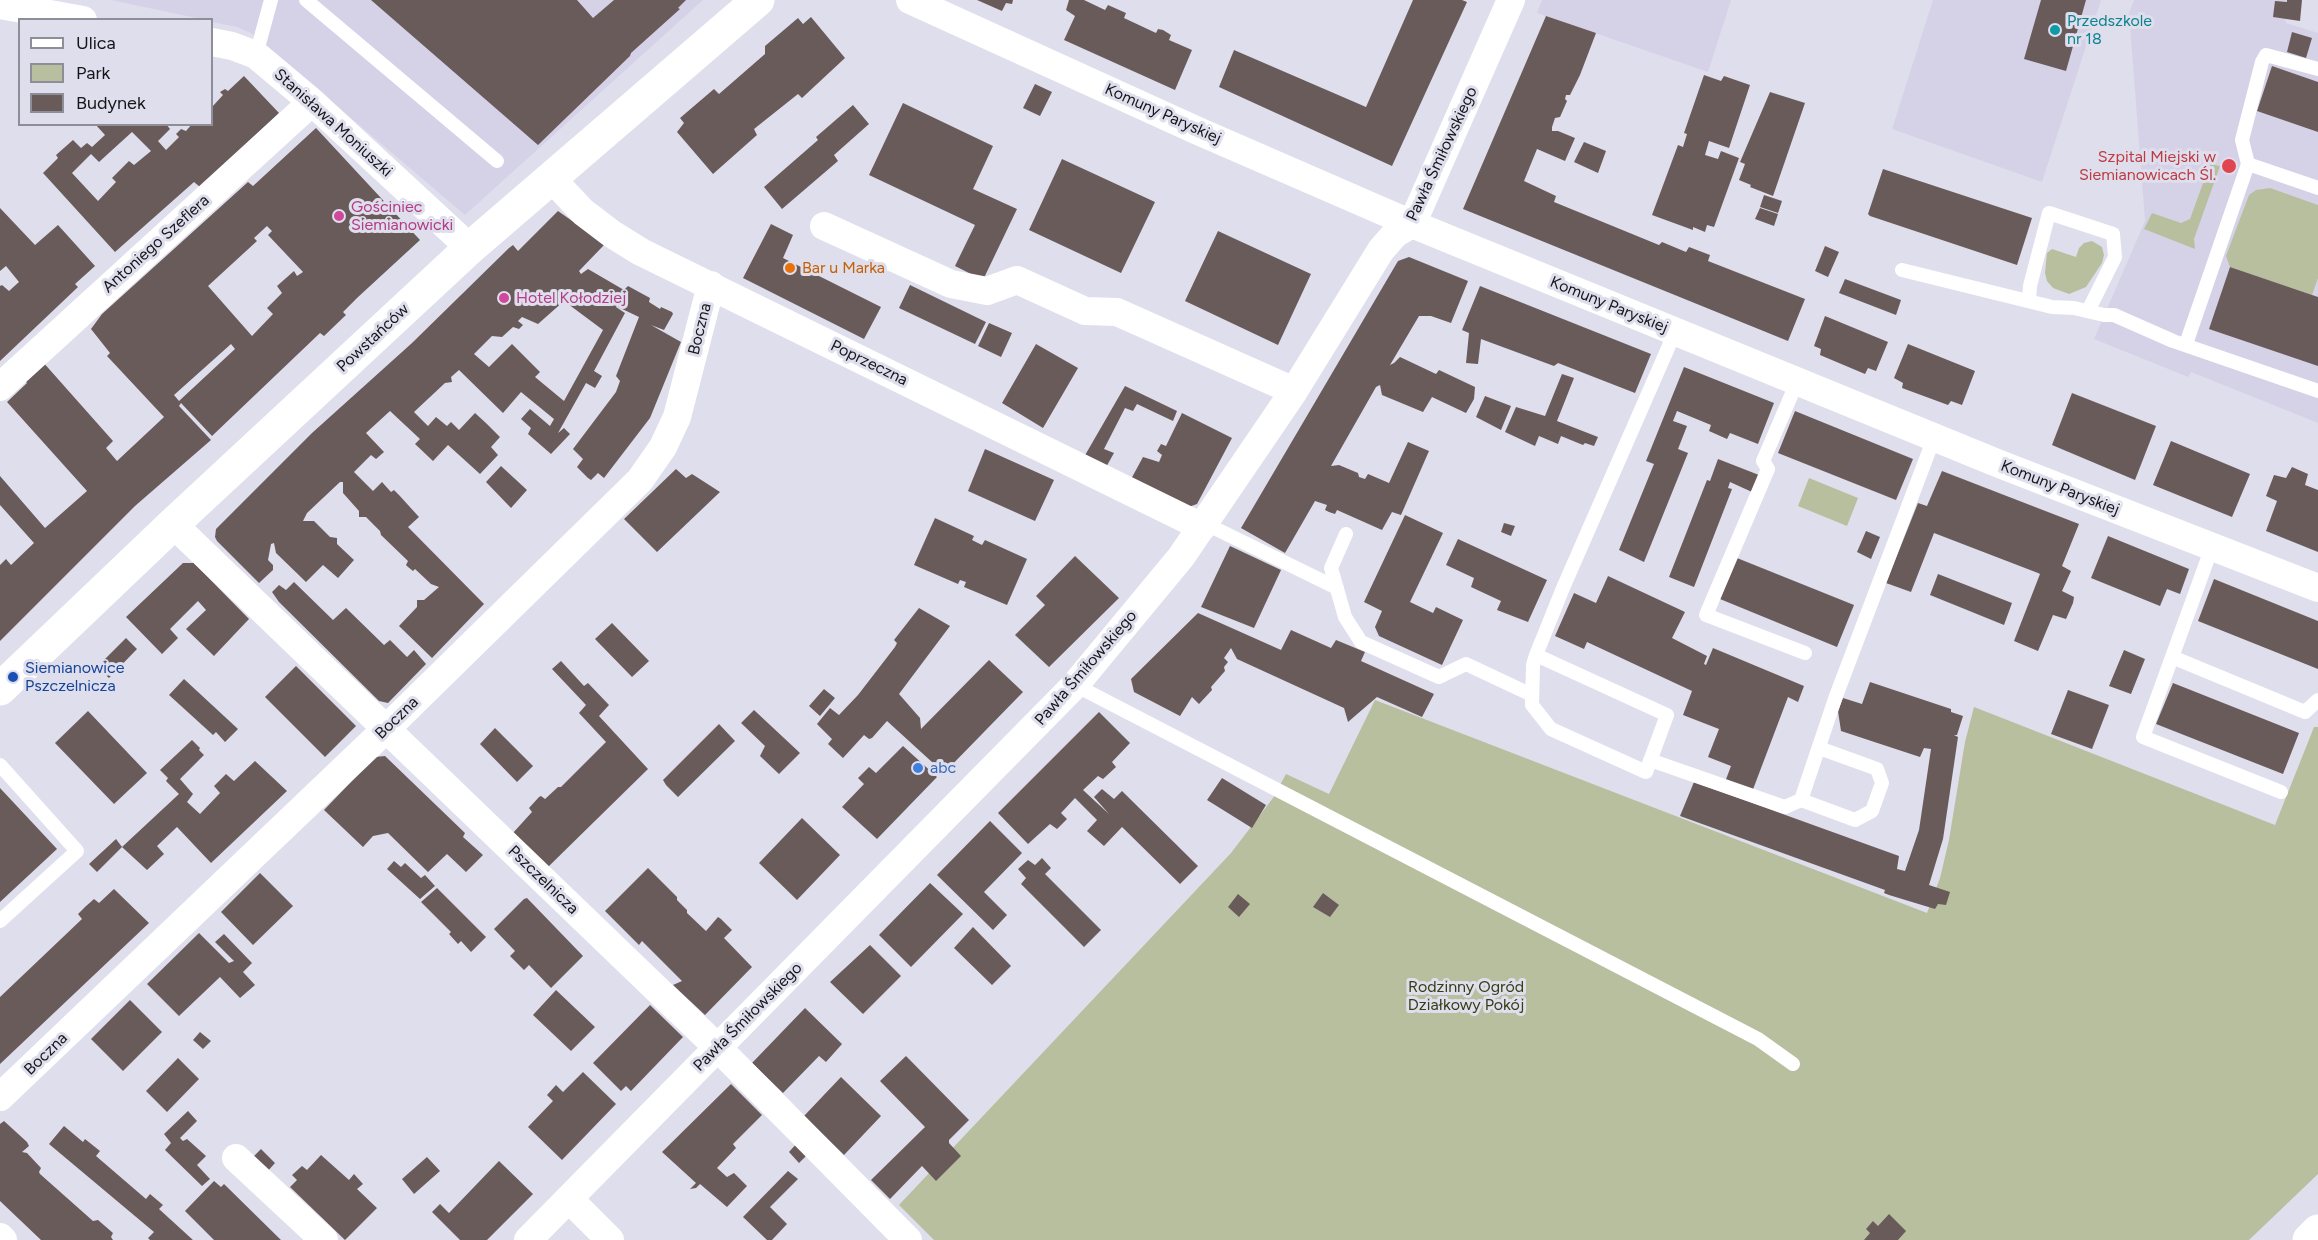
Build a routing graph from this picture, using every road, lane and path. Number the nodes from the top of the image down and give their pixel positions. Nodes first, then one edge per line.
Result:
1 (271, 0) edge
2 (306, 0) edge
3 (758, 0) edge
4 (910, 0) edge
5 (1511, 0) edge
6 (0, 5) edge
7 (72, 18) edge
8 (213, 42) edge
9 (256, 55) junction
10 (2318, 69) edge
11 (312, 102) junction
12 (497, 161) dead end
13 (2248, 164) junction
14 (551, 178) junction
15 (2318, 188) edge
16 (1412, 224) junction
17 (824, 226) dead end
18 (470, 248) junction
19 (1902, 270) dead end
20 (711, 285) junction
21 (2029, 300) junction
22 (2088, 311) junction
23 (1675, 332) junction
24 (2186, 344) junction
25 (1797, 382) junction
26 (0, 387) edge
27 (1294, 391) junction
28 (2318, 391) edge
29 (1934, 438) junction
30 (172, 524) junction
31 (1203, 525) junction
32 (1346, 534) dead end
33 (2212, 547) junction
34 (1337, 588) junction
35 (2318, 588) edge
36 (1805, 653) dead end
37 (1536, 655) junction
38 (2172, 657) junction
39 (1075, 685) junction
40 (0, 689) edge
41 (1532, 694) junction
42 (2318, 700) edge
43 (386, 729) junction
44 (1819, 748) junction
45 (1650, 760) junction
46 (0, 765) edge
47 (2281, 792) dead end
48 (1801, 800) junction
49 (0, 921) edge
50 (718, 1048) junction
51 (1793, 1064) dead end
52 (0, 1097) edge
53 (236, 1158) dead end
54 (569, 1199) junction
55 (2318, 1231) edge
56 (324, 1240) edge
57 (528, 1240) edge
58 (610, 1240) edge
59 (908, 1240) edge
60 (2309, 1240) edge

1 - 9 lane
2 - 12 lane
3 - 14 street, Powstańców
4 - 16 street, Komuny Paryskiej
5 - 16 street, Pawła Śmiłowskiego
6 - 7 street
8 - 9 street, Stanisława Moniuszki
9 - 11 street, Stanisława Moniuszki
10 - 13 lane
11 - 18 street, Stanisława Moniuszki
11 - 26 street, Antoniego Szeflera
13 - 15 lane
13 - 24 lane
14 - 18 street, Powstańców
14 - 20 street, Poprzeczna
16 - 23 street, Komuny Paryskiej
16 - 27 street, Pawła Śmiłowskiego
17 - 27 street
18 - 30 street, Powstańców
19 - 21 lane
20 - 31 street, Poprzeczna
20 - 43 street, Boczna
21 - 22 lane
21 - 22 lane
22 - 24 lane
23 - 25 street, Komuny Paryskiej
23 - 37 lane
24 - 28 lane
25 - 29 street, Komuny Paryskiej
25 - 36 lane
27 - 31 street, Pawła Śmiłowskiego
29 - 33 street, Komuny Paryskiej
29 - 44 lane
30 - 40 street, Powstańców
30 - 43 street, Pszczelnicza
31 - 34 lane
31 - 39 street, Pawła Śmiłowskiego
32 - 34 lane
33 - 35 street, Komuny Paryskiej
33 - 38 lane
34 - 41 lane
37 - 41 lane
37 - 45 lane
38 - 42 lane
38 - 47 lane
39 - 50 street, Pawła Śmiłowskiego
39 - 51 lane
41 - 45 lane
43 - 50 street, Pszczelnicza
43 - 52 street, Boczna
44 - 48 lane
44 - 48 lane
45 - 48 lane
46 - 49 lane
50 - 54 street, Pawła Śmiłowskiego
50 - 59 street, Pszczelnicza
53 - 56 street
54 - 57 street, Pawła Śmiłowskiego
54 - 58 street
55 - 60 street

